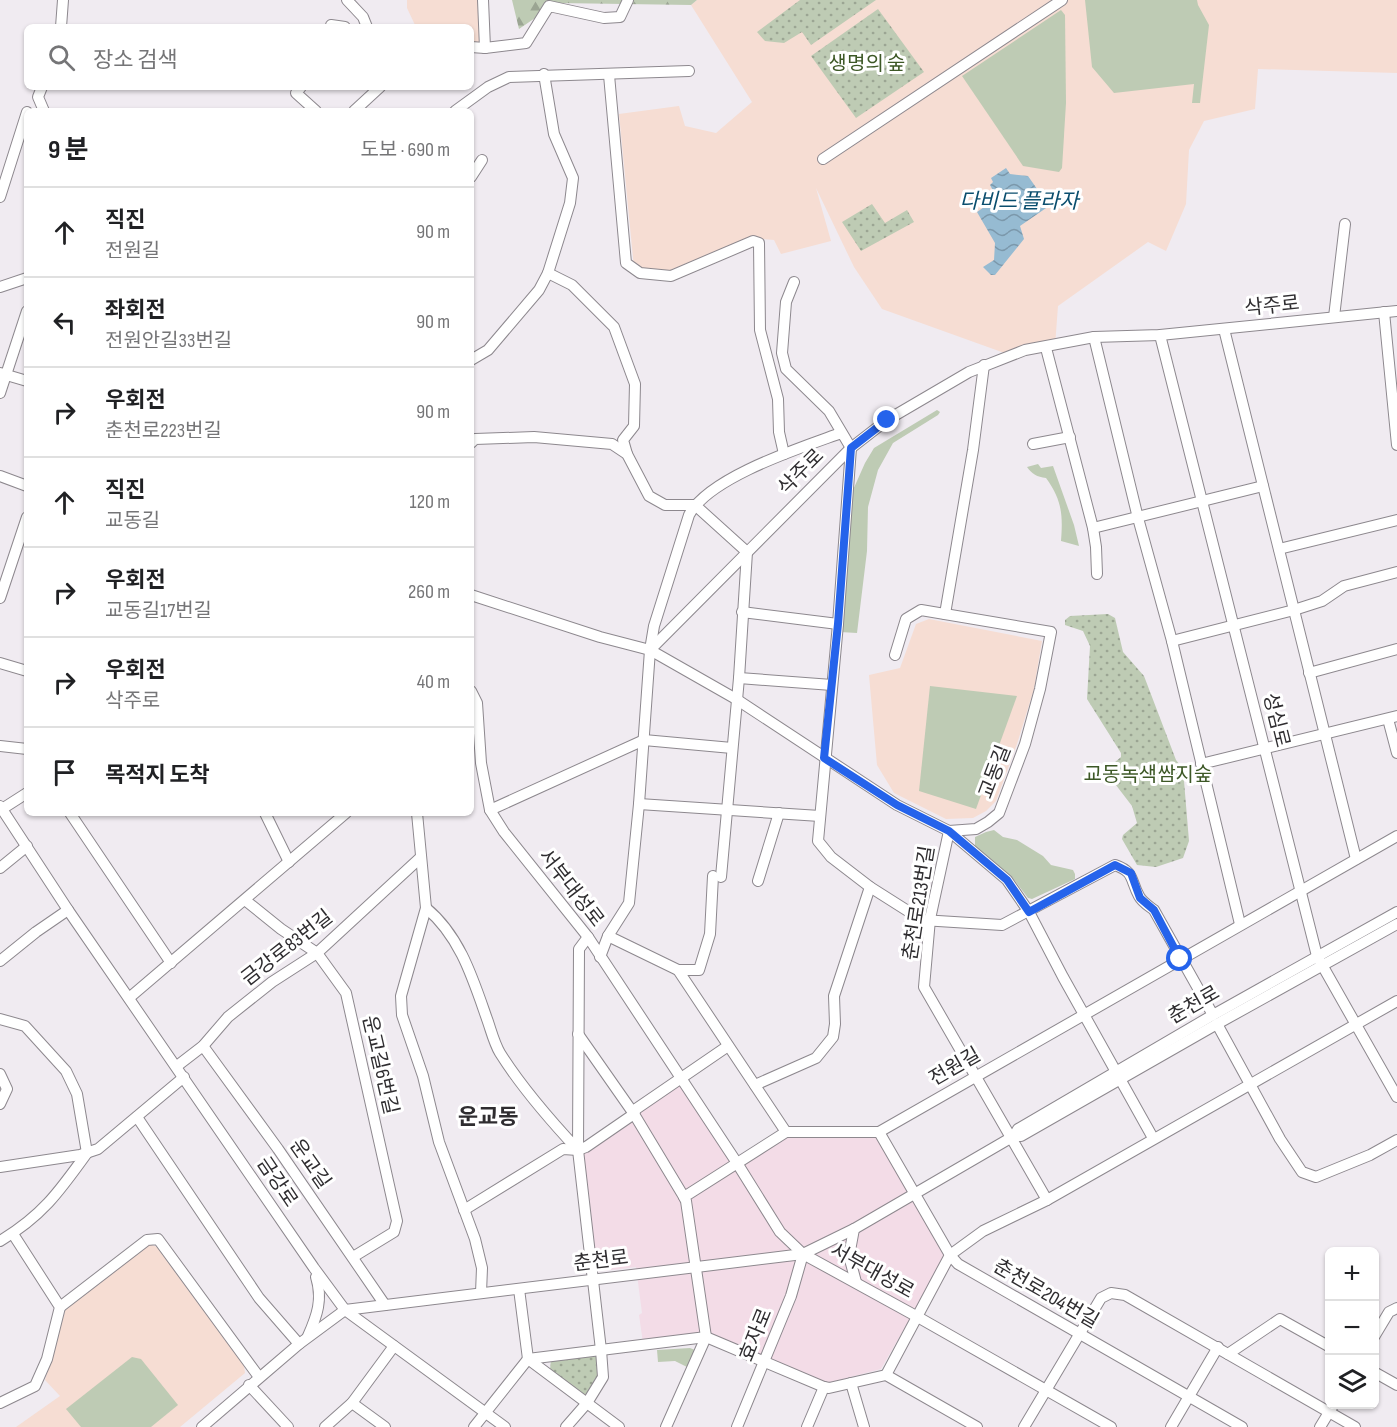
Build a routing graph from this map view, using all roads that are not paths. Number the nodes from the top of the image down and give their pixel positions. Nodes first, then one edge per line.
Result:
1 (63, 0) edge
2 (347, 0) edge
3 (483, 0) edge
4 (628, 0) edge
5 (1062, 0) edge
6 (361, 21) edge
7 (61, 24) edge
8 (474, 47) edge
9 (485, 48) junction
10 (689, 72) dead end
11 (544, 74) junction
12 (609, 75) junction
13 (298, 90) edge
14 (377, 90) edge
15 (40, 92) edge
16 (28, 108) edge
17 (43, 108) edge
18 (313, 108) edge
19 (357, 108) edge
20 (459, 108) edge
21 (24, 121) edge
22 (823, 159) dead end
23 (482, 160) dead end
24 (474, 172) edge
25 (0, 197) edge
26 (1345, 224) dead end
27 (548, 273) junction
28 (24, 279) edge
29 (794, 282) dead end
30 (0, 287) edge
31 (1397, 311) edge
32 (1384, 312) junction
33 (1334, 317) junction
34 (24, 319) edge
35 (1224, 329) junction
36 (1160, 335) junction
37 (1094, 337) junction
38 (1046, 348) junction
39 (474, 358) edge
40 (984, 365) junction
41 (1393, 367) edge
42 (3, 374) edge
43 (24, 380) edge
44 (0, 393) edge
45 (1395, 413) edge
46 (841, 432) junction
47 (1070, 437) junction
48 (474, 440) edge
49 (1033, 444) dead end
50 (1397, 445) edge
51 (851, 448) junction
52 (627, 454) junction
53 (784, 454) junction
54 (0, 476) edge
55 (24, 485) edge
56 (1263, 486) junction
57 (1202, 501) junction
58 (695, 504) junction
59 (1138, 518) junction
60 (1397, 520) edge
61 (24, 526) edge
62 (1093, 528) junction
63 (1279, 549) junction
64 (747, 552) junction
65 (1397, 572) edge
66 (1097, 574) dead end
67 (474, 596) edge
68 (0, 598) edge
69 (1293, 610) junction
70 (742, 612) junction
71 (945, 614) junction
72 (838, 624) junction
73 (1233, 626) junction
74 (1172, 641) junction
75 (1397, 649) edge
76 (650, 650) junction
77 (895, 655) dead end
78 (0, 663) edge
79 (24, 670) edge
80 (1309, 673) junction
81 (738, 678) junction
82 (832, 685) junction
83 (474, 697) edge
84 (736, 699) junction
85 (1393, 717) edge
86 (1325, 735) junction
87 (644, 740) junction
88 (0, 746) edge
89 (732, 748) junction
90 (24, 749) edge
91 (1264, 750) junction
92 (1397, 753) edge
93 (824, 758) junction
94 (476, 764) edge
95 (1201, 764) junction
96 (24, 795) edge
97 (639, 804) junction
98 (1, 808) edge
99 (726, 809) junction
100 (490, 810) junction
101 (779, 813) junction
102 (72, 816) edge
103 (266, 816) edge
104 (343, 816) edge
105 (417, 816) edge
106 (820, 816) junction
107 (949, 831) junction
108 (1397, 836) edge
109 (27, 846) junction
110 (420, 858) junction
111 (1356, 859) junction
112 (289, 862) junction
113 (0, 868) edge
114 (758, 881) dead end
115 (870, 887) junction
116 (1300, 891) junction
117 (245, 900) junction
118 (426, 908) junction
119 (68, 910) junction
120 (1029, 912) junction
121 (1397, 912) edge
122 (930, 919) junction
123 (1240, 924) junction
124 (1397, 924) edge
125 (608, 936) junction
126 (588, 937) junction
127 (316, 953) junction
128 (600, 957) junction
129 (1180, 959) junction
130 (0, 961) edge
131 (1319, 961) junction
132 (171, 963) junction
133 (678, 970) junction
134 (129, 998) junction
135 (1397, 1000) edge
136 (1083, 1014) junction
137 (0, 1018) edge
138 (1215, 1019) junction
139 (1355, 1025) junction
140 (578, 1034) junction
141 (203, 1046) junction
142 (728, 1046) junction
143 (177, 1066) junction
144 (1397, 1070) edge
145 (0, 1074) edge
146 (974, 1076) junction
147 (1119, 1076) junction
148 (184, 1077) junction
149 (1386, 1077) junction
150 (681, 1078) junction
151 (1250, 1085) junction
152 (755, 1086) junction
153 (1397, 1097) edge
154 (0, 1104) edge
155 (634, 1114) junction
156 (136, 1117) junction
157 (786, 1132) junction
158 (879, 1132) junction
159 (1012, 1137) junction
160 (1153, 1138) junction
161 (1397, 1140) edge
162 (578, 1150) junction
163 (87, 1153) junction
164 (737, 1163) junction
165 (0, 1167) edge
166 (914, 1194) junction
167 (684, 1197) junction
168 (1047, 1200) junction
169 (464, 1210) junction
170 (854, 1229) junction
171 (13, 1234) junction
172 (0, 1241) edge
173 (803, 1254) junction
174 (950, 1255) junction
175 (353, 1257) junction
176 (314, 1268) junction
177 (696, 1268) junction
178 (593, 1281) junction
179 (856, 1282) junction
180 (519, 1288) junction
181 (481, 1293) junction
182 (385, 1305) junction
183 (60, 1307) junction
184 (1397, 1308) edge
185 (345, 1310) junction
186 (916, 1316) junction
187 (1379, 1328) edge
188 (1080, 1334) junction
189 (705, 1337) junction
190 (303, 1341) junction
191 (1325, 1345) edge
192 (394, 1346) junction
193 (1218, 1347) junction
194 (602, 1350) junction
195 (1228, 1354) junction
196 (528, 1359) junction
197 (764, 1363) junction
198 (886, 1375) junction
199 (1379, 1375) edge
200 (259, 1377) junction
201 (851, 1383) junction
202 (249, 1385) junction
203 (1397, 1385) edge
204 (824, 1387) junction
205 (1046, 1389) junction
206 (1188, 1397) junction
207 (0, 1402) edge
208 (352, 1403) junction
209 (587, 1403) junction
210 (1325, 1404) edge
211 (1331, 1409) edge
212 (1333, 1409) edge
213 (485, 1412) junction
214 (202, 1427) edge
215 (288, 1427) edge
216 (325, 1427) edge
217 (384, 1427) edge
218 (474, 1427) edge
219 (505, 1427) edge
220 (566, 1427) edge
221 (619, 1427) edge
222 (666, 1427) edge
223 (737, 1427) edge
224 (807, 1427) edge
225 (864, 1427) edge
226 (977, 1427) edge
227 (1024, 1427) edge
228 (1111, 1427) edge
229 (1171, 1427) edge
230 (1242, 1427) edge
231 (1320, 1427) edge
232 (1355, 1427) edge

1 - 7 street
2 - 6 street
3 - 9 street
4 - 9 street
5 - 22 street
8 - 9 street
10 - 12 street
11 - 12 street
11 - 20 street
11 - 27 street
12 - 53 street
13 - 18 street
14 - 19 street
15 - 16 street
15 - 17 street
21 - 25 street
23 - 24 street
26 - 33 street
27 - 39 street
27 - 52 street
28 - 30 street
29 - 46 street
31 - 32 street, 삭주로
32 - 33 street, 삭주로
32 - 41 street
33 - 35 street, 삭주로
34 - 42 street
35 - 36 street, 삭주로
35 - 56 street
36 - 37 street, 삭주로
36 - 57 street, 성심로
37 - 38 street, 삭주로
37 - 59 street
38 - 40 street, 삭주로
38 - 47 street
40 - 51 street, 삭주로
40 - 71 street
41 - 45 street
42 - 43 street
42 - 44 street
45 - 50 street
46 - 51 street
46 - 53 street
47 - 49 street
47 - 62 street
48 - 52 street
51 - 64 street, 삭주로
51 - 72 street
52 - 58 street
53 - 58 street
54 - 55 street
56 - 57 street
56 - 63 street
57 - 59 street
57 - 73 street, 성심로
58 - 64 street
58 - 76 street
59 - 62 street
59 - 74 street
60 - 63 street
61 - 68 street
62 - 66 street
63 - 69 street
64 - 70 street
64 - 76 street, 삭주로
65 - 69 street
67 - 76 street
69 - 73 street
69 - 80 street
70 - 72 street
70 - 81 street
71 - 77 street, 교동길
71 - 107 street, 교동길
72 - 82 street
73 - 74 street
73 - 91 street, 성심로
74 - 95 street
75 - 80 street
76 - 84 street
76 - 87 street
78 - 79 street
80 - 86 street
81 - 82 street
81 - 84 street
82 - 93 street
83 - 94 street, 서부대성로
84 - 89 street
84 - 93 street
85 - 86 street
85 - 92 street
86 - 91 street
86 - 111 street
87 - 89 street
87 - 97 street
87 - 100 street
88 - 90 street
89 - 99 street
91 - 95 street
91 - 116 street, 성심로
93 - 106 street
93 - 107 street
94 - 100 street, 서부대성로
95 - 123 street
96 - 98 street
97 - 99 street
97 - 125 street
98 - 109 street, 금강로
99 - 101 street
99 - 133 street
100 - 126 street, 서부대성로
101 - 106 street
101 - 114 street
102 - 132 street
103 - 112 street
104 - 112 street
105 - 110 street
106 - 115 street
107 - 120 street
107 - 122 street, 춘천로213번길
108 - 111 street, 전원길
109 - 113 street
109 - 119 street, 금강로
110 - 118 street
110 - 127 street, 금강로83번길
111 - 116 street, 전원길
112 - 117 street
115 - 122 street
115 - 152 street
116 - 123 street, 전원길
116 - 131 street, 성심로
117 - 127 street, 운교길6번길
117 - 132 street
118 - 162 street
118 - 169 street
119 - 130 street
119 - 134 street, 금강로
120 - 122 street
120 - 129 street
120 - 136 street
121 - 131 street, 춘천로
122 - 146 street, 춘천로213번길
123 - 129 street, 전원길
124 - 131 street, 춘천로
125 - 128 street
125 - 133 street
126 - 128 street, 서부대성로
126 - 140 street
127 - 141 street, 금강로83번길
127 - 175 street, 운교길6번길
128 - 150 street, 서부대성로
129 - 136 street, 전원길
129 - 138 street
131 - 138 street, 춘천로
131 - 139 street, 성심로
132 - 134 street
133 - 142 street
134 - 143 street, 금강로
135 - 139 street
136 - 146 street, 전원길
136 - 147 street
137 - 163 street
138 - 147 street, 춘천로
138 - 151 street
139 - 149 street, 성심로
139 - 151 street
140 - 155 street
140 - 162 street
141 - 143 street, 금강로83번길
141 - 175 street, 운교길
142 - 150 street
142 - 152 street
143 - 148 street, 금강로
144 - 149 street
145 - 154 street
146 - 158 street, 전원길
146 - 159 street, 춘천로213번길
147 - 159 street, 춘천로
147 - 160 street
148 - 156 street
148 - 176 street, 금강로
149 - 153 street, 성심로
150 - 155 street
150 - 164 street, 서부대성로
151 - 160 street
151 - 161 street
152 - 157 street
155 - 162 street
155 - 167 street
156 - 163 street
156 - 190 street
157 - 158 street
157 - 164 street
158 - 166 street, 춘천로204번길
159 - 166 street, 춘천로
159 - 168 street, 춘천로213번길
160 - 168 street
162 - 169 street
162 - 178 street
163 - 165 street
163 - 171 street
164 - 167 street
164 - 173 street, 서부대성로
166 - 170 street, 춘천로
166 - 174 street, 춘천로204번길
167 - 177 street
168 - 174 street
169 - 181 street
170 - 173 street, 춘천로
170 - 179 street
171 - 172 street
171 - 183 street
173 - 177 street, 춘천로
173 - 179 street, 서부대성로
173 - 197 street, 효자로
174 - 186 street
174 - 188 street, 춘천로204번길
175 - 182 street, 운교길
176 - 185 street, 금강로
176 - 190 street
177 - 178 street, 춘천로
177 - 189 street
178 - 180 street, 춘천로
178 - 194 street
179 - 186 street, 서부대성로
180 - 181 street, 춘천로
180 - 196 street
181 - 182 street, 춘천로
182 - 185 street, 춘천로
183 - 200 street
183 - 207 street
184 - 187 street
185 - 190 street, 춘천로
185 - 192 street, 금강로
186 - 198 street
186 - 205 street, 서부대성로
188 - 193 street
188 - 205 street
188 - 206 street, 춘천로204번길
189 - 194 street
189 - 197 street
189 - 222 street
190 - 200 street, 춘천로
191 - 195 street
192 - 208 street
192 - 213 street, 금강로
193 - 195 street
193 - 206 street
194 - 196 street
194 - 209 street
195 - 210 street
196 - 209 street
196 - 213 street
197 - 204 street
197 - 223 street, 효자로
198 - 201 street
198 - 226 street
199 - 203 street
200 - 202 street, 춘천로
201 - 204 street
201 - 225 street
202 - 214 street, 춘천로
202 - 215 street
204 - 224 street
205 - 227 street
205 - 228 street, 서부대성로
206 - 229 street
206 - 230 street, 춘천로204번길
208 - 216 street
208 - 217 street
209 - 220 street
209 - 221 street
211 - 231 street
212 - 232 street
213 - 218 street
213 - 219 street, 금강로

